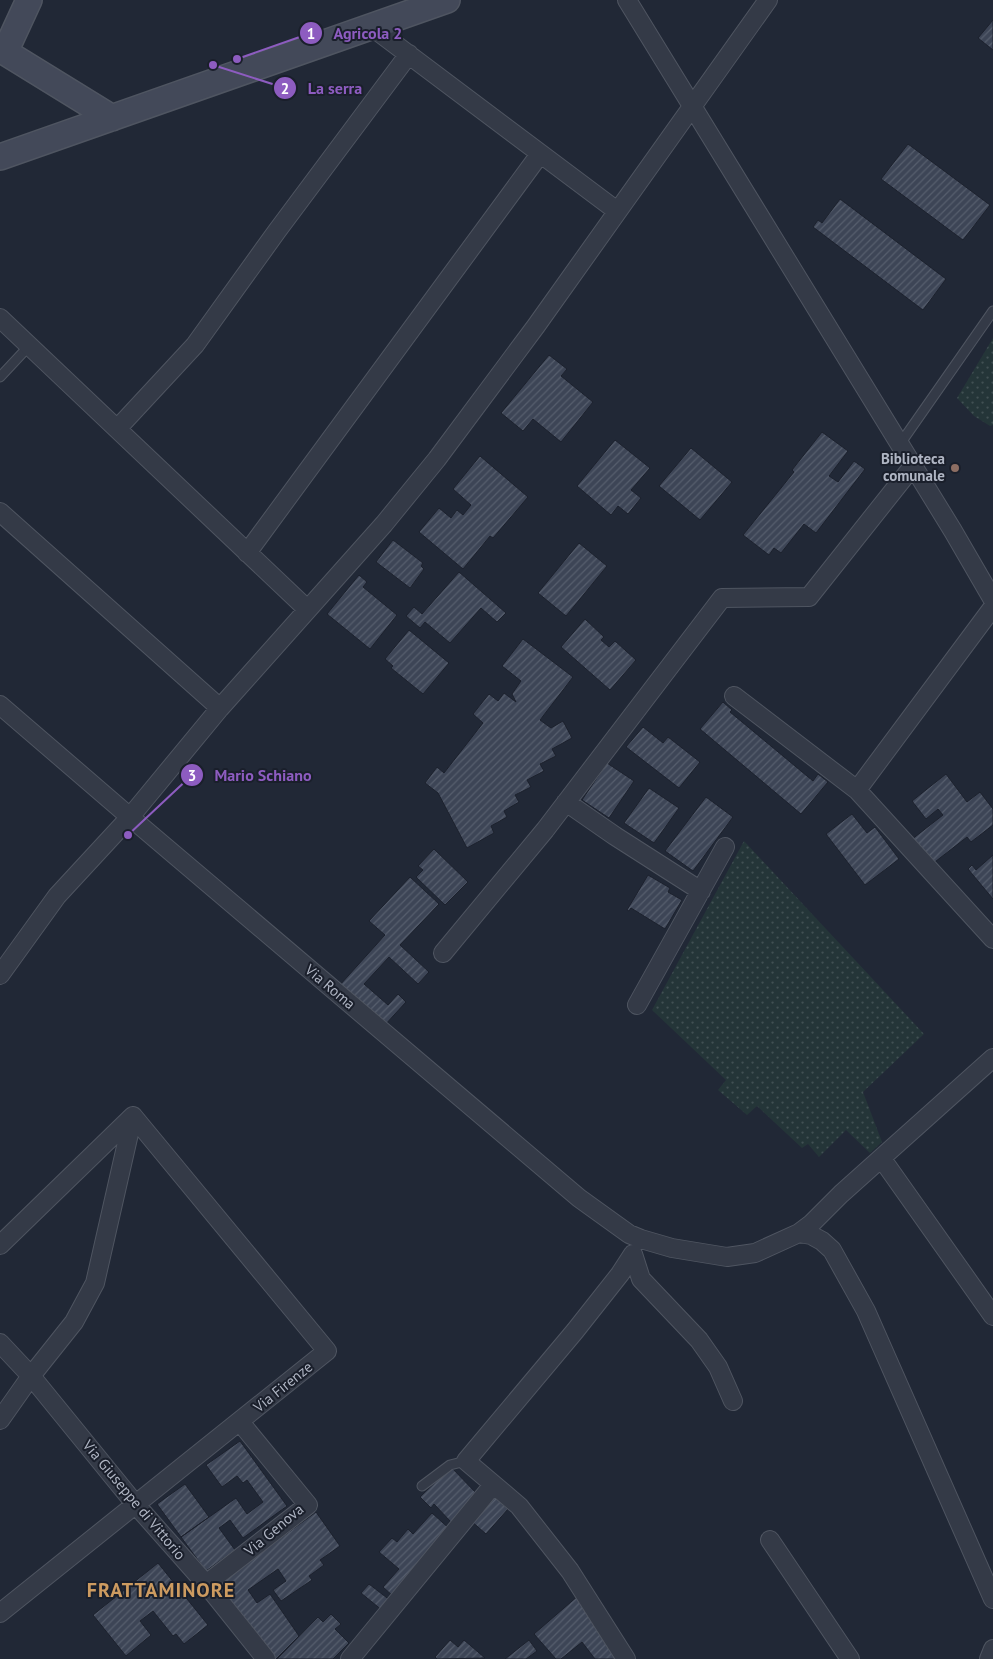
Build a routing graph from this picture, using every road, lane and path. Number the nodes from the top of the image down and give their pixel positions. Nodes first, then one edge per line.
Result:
1 (29, 0) edge
2 (447, 0) edge
3 (627, 0) edge
4 (768, 0) edge
5 (372, 27) junction
6 (2, 51) edge
7 (409, 54) junction
8 (692, 107) junction
9 (112, 118) junction
10 (540, 154) junction
11 (0, 157) edge
12 (617, 210) junction
13 (993, 311) edge
14 (0, 318) edge
15 (29, 346) junction
16 (0, 377) edge
17 (117, 429) junction
18 (900, 444) junction
19 (913, 466) junction
20 (0, 512) edge
21 (247, 552) junction
22 (993, 600) edge
23 (993, 607) edge
24 (307, 608) junction
25 (734, 696) dead end
26 (0, 705) edge
27 (220, 708) junction
28 (857, 790) junction
29 (566, 802) junction
30 (130, 817) junction
31 (725, 847) dead end
32 (701, 891) junction
33 (993, 939) edge
34 (442, 953) dead end
35 (0, 975) edge
36 (637, 1005) dead end
37 (993, 1058) edge
38 (134, 1116) junction
39 (882, 1159) junction
40 (799, 1233) junction
41 (0, 1245) edge
42 (637, 1246) junction
43 (993, 1316) edge
44 (0, 1342) edge
45 (31, 1376) junction
46 (733, 1402) dead end
47 (0, 1420) edge
48 (240, 1422) junction
49 (466, 1461) junction
50 (493, 1485) junction
51 (422, 1486) dead end
52 (136, 1505) junction
53 (770, 1540) dead end
54 (206, 1584) junction
55 (993, 1599) edge
56 (0, 1613) edge
57 (993, 1650) edge
58 (266, 1659) edge
59 (350, 1659) edge
60 (626, 1659) edge
61 (850, 1659) edge
62 (988, 1659) edge

1 - 6 main road
2 - 5 main road
3 - 8 street
4 - 8 street
5 - 7 street
5 - 9 main road
6 - 9 main road
7 - 10 street
7 - 17 street
8 - 12 street
8 - 18 street
9 - 11 main road
10 - 12 street
10 - 21 street
12 - 24 street
13 - 18 lane
14 - 15 street
15 - 16 lane
15 - 17 street
17 - 21 street
18 - 19 street
19 - 22 street
19 - 29 street
20 - 27 street
21 - 24 street
23 - 28 street
24 - 27 street
25 - 28 street
26 - 30 street, Via Roma
27 - 30 street
28 - 33 street
29 - 32 street
29 - 34 street
30 - 35 street
30 - 42 street, Via Roma
31 - 32 street
32 - 36 street
37 - 39 street, Via Roma
38 - 41 street
38 - 45 street
38 - 48 street, Via Firenze
39 - 40 street, Via Roma
39 - 43 street
40 - 42 street, Via Roma
40 - 55 street
42 - 46 street
42 - 49 street
44 - 45 street, Via Giuseppe di Vittorio
45 - 47 street
45 - 52 street, Via Giuseppe di Vittorio
48 - 52 street, Via Firenze
48 - 54 street, Via Genova
49 - 50 street
49 - 51 lane
50 - 59 street
50 - 60 street
52 - 54 street, Via Giuseppe di Vittorio
52 - 56 street, Via Firenze
53 - 61 street
54 - 58 street, Via Giuseppe di Vittorio
57 - 62 street

